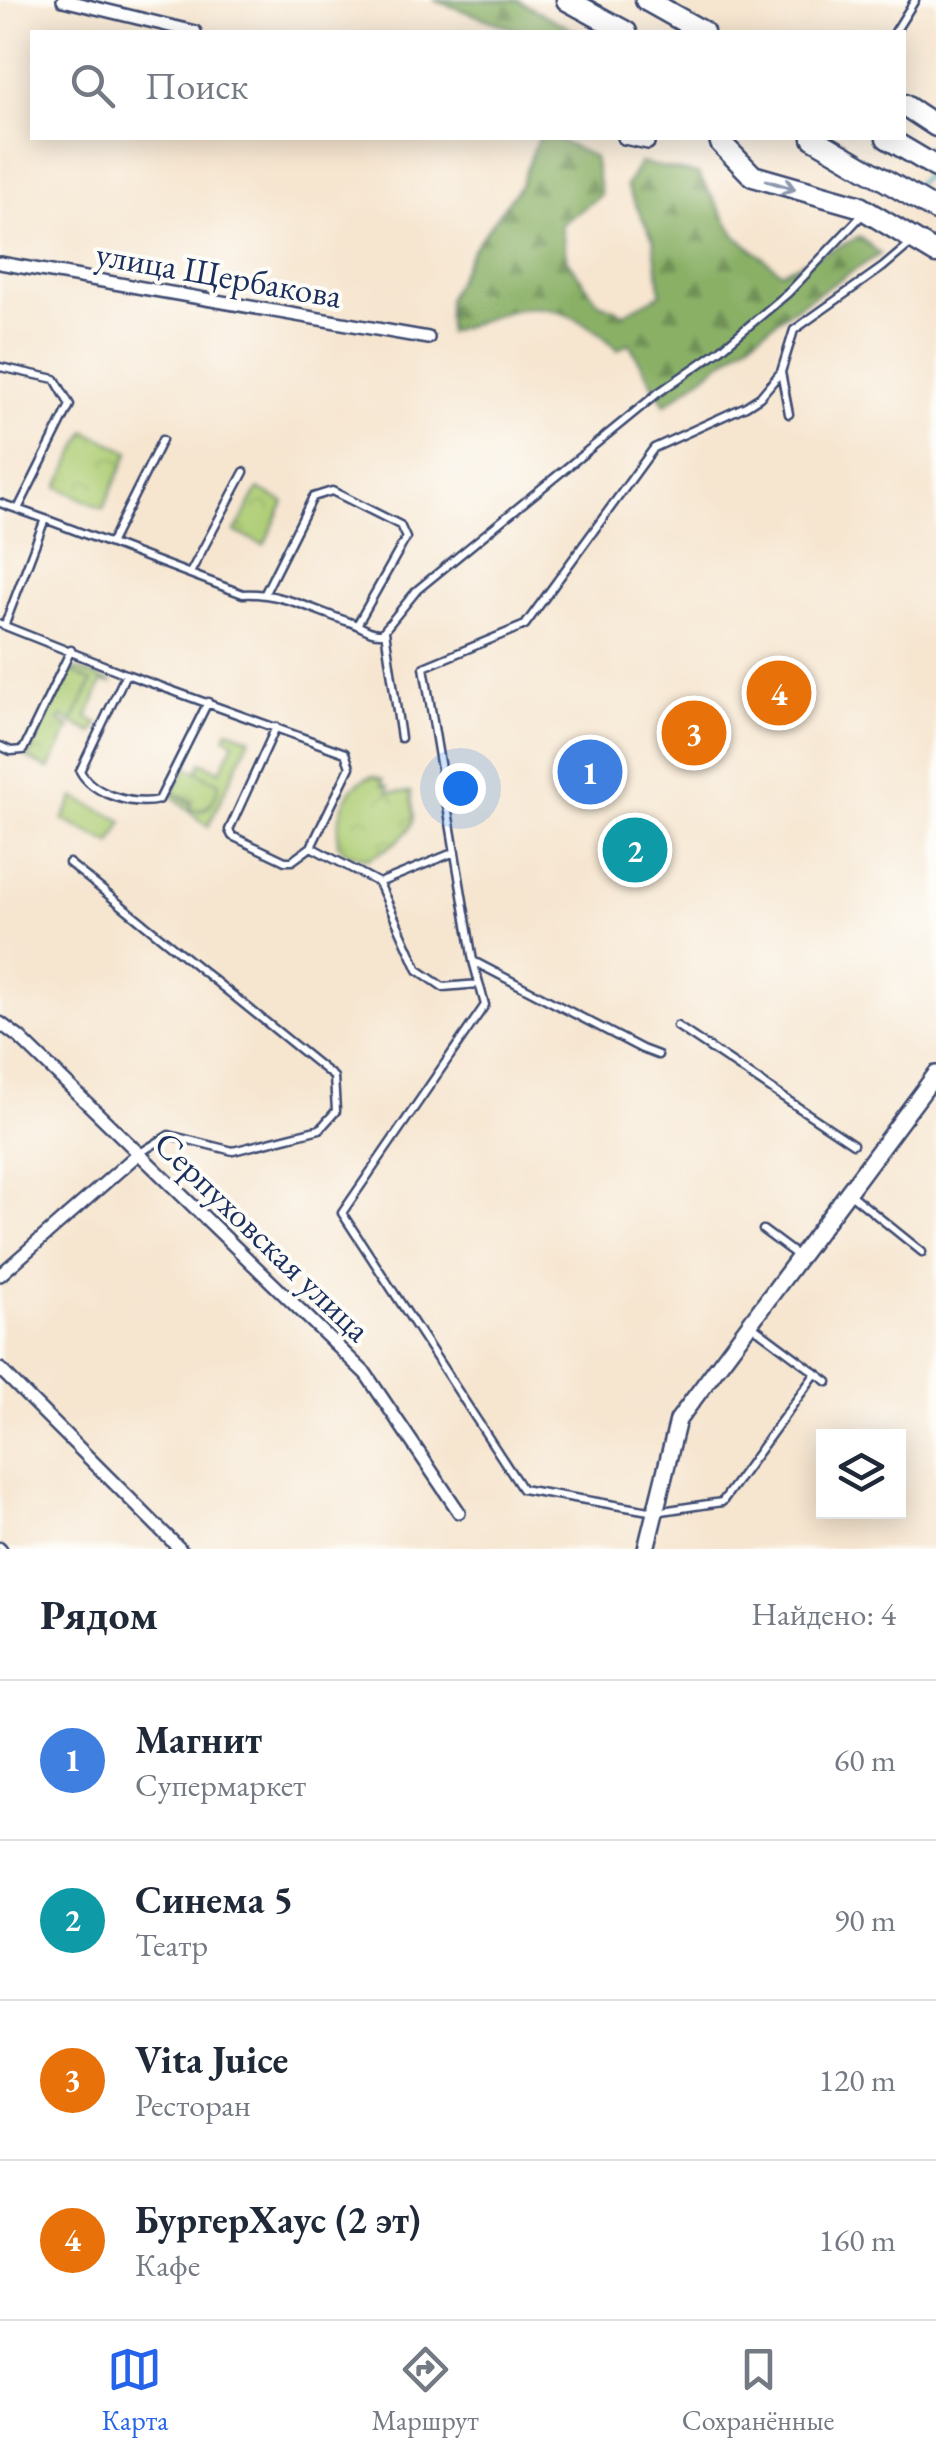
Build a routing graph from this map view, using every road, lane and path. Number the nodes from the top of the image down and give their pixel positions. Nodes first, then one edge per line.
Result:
1 (63, 0) edge
2 (567, 0) edge
3 (646, 0) edge
4 (916, 0) edge
5 (93, 4) edge
6 (188, 30) edge
7 (622, 30) edge
8 (699, 30) edge
9 (896, 30) edge
10 (906, 106) edge
11 (936, 126) edge
12 (632, 140) edge
13 (720, 140) edge
14 (816, 140) edge
15 (890, 140) edge
16 (648, 144) dead end
17 (936, 166) edge
18 (936, 210) edge
19 (867, 211) junction
20 (914, 239) junction
21 (936, 253) edge
22 (0, 264) edge
23 (428, 338) dead end
24 (0, 367) edge
25 (780, 372) junction
26 (789, 414) dead end
27 (162, 440) dead end
28 (244, 472) dead end
29 (0, 502) edge
30 (18, 509) junction
31 (45, 519) junction
32 (111, 542) junction
33 (190, 573) junction
34 (265, 592) junction
35 (2, 624) edge
36 (357, 624) junction
37 (385, 630) junction
38 (71, 650) junction
39 (126, 674) junction
40 (208, 702) junction
41 (276, 727) junction
42 (402, 738) dead end
43 (0, 746) edge
44 (311, 847) junction
45 (455, 852) junction
46 (69, 863) dead end
47 (379, 883) junction
48 (473, 961) junction
49 (479, 984) junction
50 (0, 1023) edge
51 (678, 1026) dead end
52 (658, 1055) dead end
53 (936, 1074) edge
54 (853, 1144) dead end
55 (138, 1153) junction
56 (847, 1192) junction
57 (763, 1230) dead end
58 (922, 1252) dead end
59 (798, 1256) junction
60 (0, 1275) edge
61 (748, 1322) junction
62 (0, 1368) edge
63 (816, 1373) junction
64 (828, 1382) dead end
65 (459, 1512) dead end
66 (656, 1512) junction
67 (180, 1549) edge
68 (646, 1549) edge

1 - 5 street
2 - 7 main road
3 - 8 main road
4 - 9 lane
5 - 6 street
10 - 11 main road
12 - 16 street
13 -> 19 main road
14 - 18 main road
15 - 17 main road
19 - 20 main road
19 - 37 lane
20 - 21 main road
20 - 25 lane
22 - 23 street, улица Щербакова
24 - 30 lane
25 - 26 lane
25 - 45 lane
27 - 32 lane
28 - 33 lane
29 - 30 lane
30 - 31 lane
31 - 32 lane
31 - 35 lane
32 - 33 lane
33 - 34 lane
34 - 36 lane
34 - 36 lane
35 - 38 lane
36 - 37 lane
37 - 42 lane
38 - 39 lane
38 - 43 lane
39 - 40 lane
39 - 40 lane
40 - 41 lane
41 - 44 lane
41 - 44 lane
44 - 47 lane
45 - 47 lane
45 - 48 lane
46 - 55 lane
47 - 49 lane
48 - 49 lane
48 - 52 lane
49 - 66 lane
50 - 55 street, Серпуховская улица
51 - 54 lane
53 - 56 street
55 - 60 street
55 - 65 street, Серпуховская улица
56 - 58 lane
56 - 59 street
57 - 59 lane
59 - 61 street
61 - 63 lane
61 - 66 street
62 - 67 street
63 - 64 lane
63 - 66 lane
66 - 68 street

